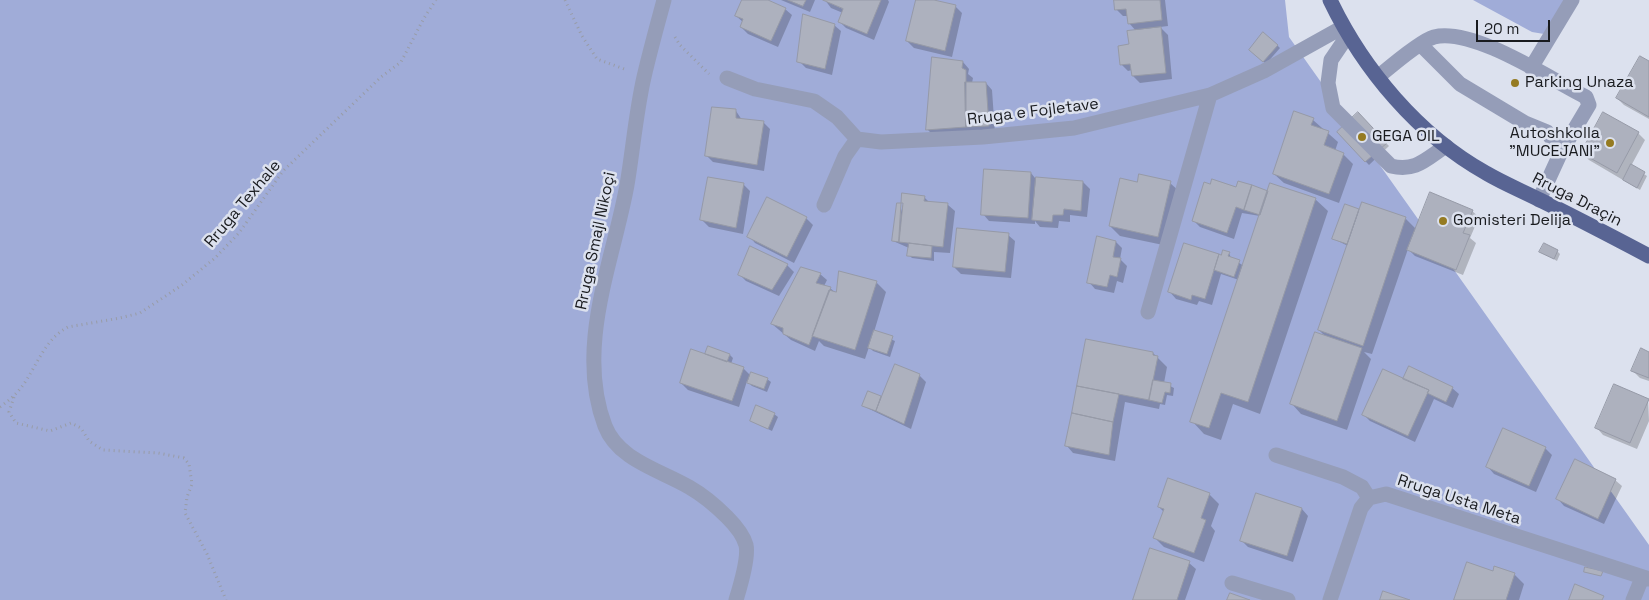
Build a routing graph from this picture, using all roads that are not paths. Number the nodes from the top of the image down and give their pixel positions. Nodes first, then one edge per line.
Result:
1 (664, 0) edge
2 (1330, 0) edge
3 (1572, 0) edge
4 (1345, 31) junction
5 (1421, 45) junction
6 (1531, 68) junction
7 (1378, 77) junction
8 (727, 78) road end
9 (1210, 95) junction
10 (857, 139) junction
11 (1446, 146) junction
12 (1561, 152) junction
13 (1539, 200) junction
14 (824, 205) dead end
15 (1649, 256) edge
16 (1148, 312) dead end
17 (1276, 455) dead end
18 (1369, 498) junction
19 (1646, 578) edge
20 (1232, 583) dead end
21 (736, 600) edge
22 (1288, 600) edge
23 (1330, 600) edge
24 (1633, 600) edge

1 - 21 street, Rruga Smajl Nikoçi
2 - 4 main road, Rruga Draçin
3 - 6 street
4 - 7 main road, Rruga Draçin
4 - 9 street, Rruga e Fojletave
4 - 11 street
5 - 6 street
5 - 7 street
5 - 12 street
6 - 12 street
7 - 11 main road, Rruga Draçin
8 - 10 street
9 - 10 street, Rruga e Fojletave
9 - 16 street
10 - 14 street
11 - 13 main road, Rruga Draçin
12 - 13 street
13 - 15 main road, Rruga Draçin
17 - 18 street
18 - 19 street, Rruga Usta Meta
18 - 23 street
19 - 24 street, Rruga Usta Meta
20 - 22 street

